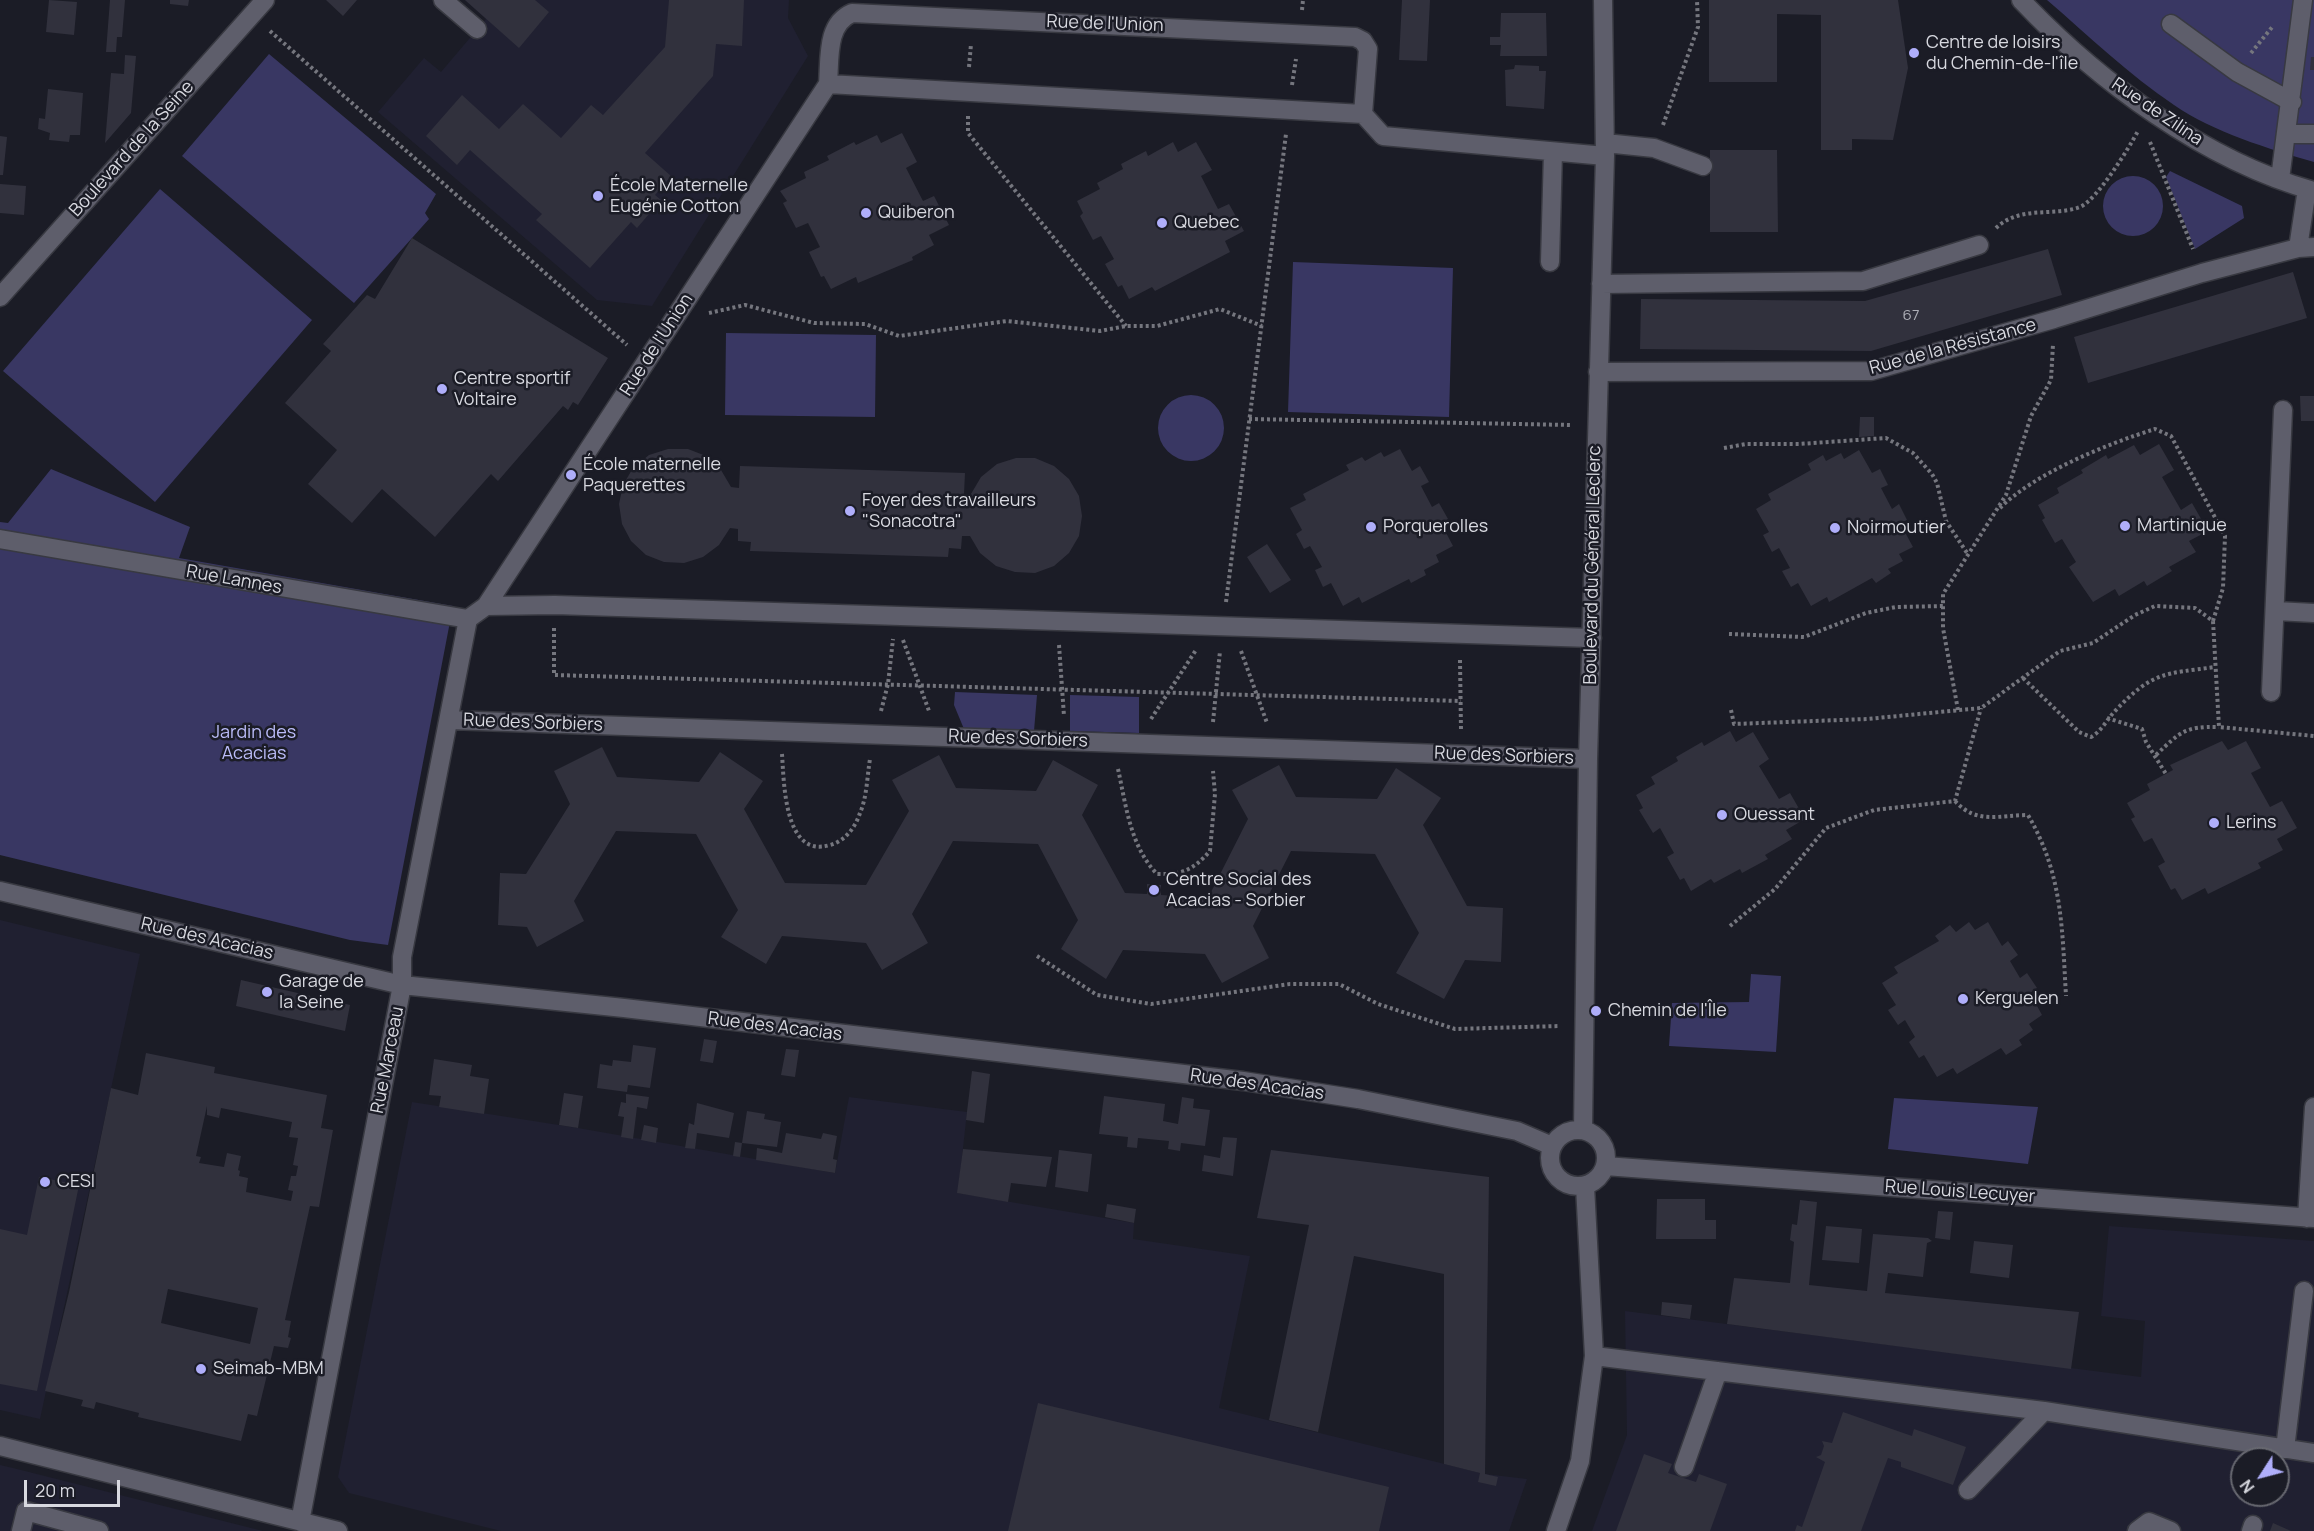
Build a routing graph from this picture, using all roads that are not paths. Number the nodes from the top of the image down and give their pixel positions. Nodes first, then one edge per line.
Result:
1 (265, 0) edge
2 (443, 0) edge
3 (1603, 0) edge
4 (2022, 0) edge
5 (2303, 0) edge
6 (2171, 24) dead end
7 (477, 29) dead end
8 (828, 84) junction
9 (2292, 102) junction
10 (1363, 114) junction
11 (2288, 134) junction
12 (2314, 134) edge
13 (1605, 150) junction
14 (1553, 152) junction
15 (1703, 166) dead end
16 (2280, 179) junction
17 (2310, 190) edge
18 (1985, 239) road end
19 (2306, 248) edge
20 (1550, 262) dead end
21 (1601, 284) junction
22 (0, 297) edge
23 (1598, 372) junction
24 (2283, 410) dead end
25 (0, 539) edge
26 (486, 606) junction
27 (2276, 610) junction
28 (2314, 613) edge
29 (468, 619) junction
30 (1592, 638) junction
31 (2271, 692) dead end
32 (449, 720) junction
33 (1588, 759) junction
34 (0, 891) edge
35 (402, 985) junction
36 (2314, 1107) edge
37 (1583, 1130) junction
38 (1552, 1146) junction
39 (1605, 1166) junction
40 (1585, 1186) junction
41 (2311, 1218) edge
42 (2304, 1292) dead end
43 (1594, 1356) junction
44 (1718, 1371) junction
45 (2044, 1411) junction
46 (0, 1446) edge
47 (2272, 1447) edge
48 (2285, 1447) edge
49 (2290, 1450) edge
50 (2314, 1454) edge
51 (1684, 1467) dead end
52 (1968, 1490) dead end
53 (300, 1522) junction
54 (2143, 1527) edge
55 (21, 1531) edge
56 (99, 1531) edge
57 (338, 1531) edge
58 (1556, 1531) edge
59 (2171, 1531) edge

1 - 22 street, Boulevard de la Seine
2 - 7 street
3 - 13 street, Boulevard du Général Leclerc
4 - 16 street, Rue de Zilina
5 - 9 street
6 - 9 street
8 - 10 street
8 - 10 street, Rue de l'Union
8 - 26 street, Rue de l'Union
9 - 11 street
10 - 14 street
11 - 12 street
11 - 16 street
13 - 14 street
13 - 15 street
13 - 21 street, Boulevard du Général Leclerc
14 - 20 street
16 - 17 street, Rue de Zilina
17 - 19 street, Rue de la Résistance
18 - 21 street
19 - 23 street, Rue de la Résistance
21 - 23 street, Boulevard du Général Leclerc
23 - 30 street, Boulevard du Général Leclerc
24 - 27 street
25 - 29 street, Rue Lannes
26 - 29 street
26 - 30 street
27 - 28 street
27 - 31 street
29 - 32 street, Rue Marceau
30 - 33 street, Boulevard du Général Leclerc
32 - 33 street, Rue des Sorbiers
32 - 35 street, Rue Marceau
33 - 37 street, Boulevard du Général Leclerc
34 - 35 street, Rue des Acacias
35 - 38 street, Rue des Acacias
35 - 53 street, Rue Marceau
36 - 41 street
37 - 38 street
37 - 39 street
38 - 40 street
39 - 40 street
39 - 41 street, Rue Louis Lecuyer
40 - 43 street
42 - 48 street
43 - 44 street
43 - 58 street
44 - 45 street
44 - 51 street
45 - 47 street
45 - 52 street
46 - 53 street
49 - 50 street
53 - 57 street
54 - 59 street
55 - 56 street

